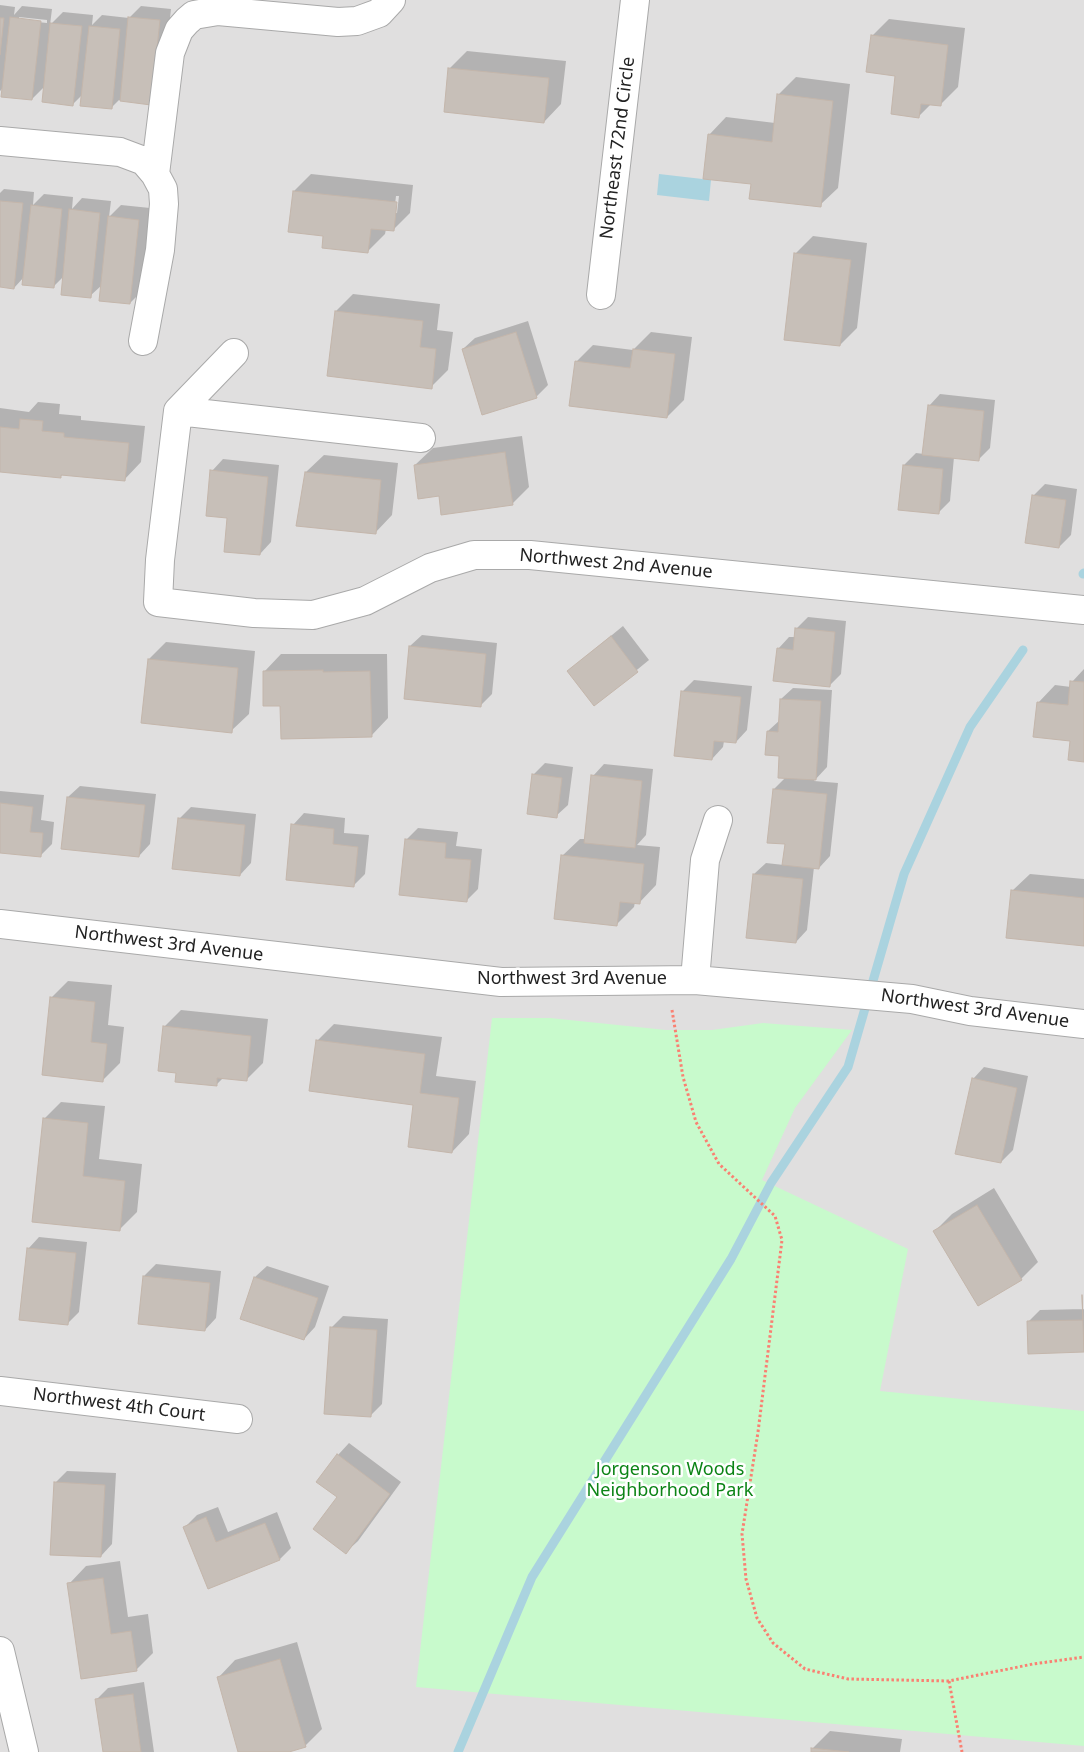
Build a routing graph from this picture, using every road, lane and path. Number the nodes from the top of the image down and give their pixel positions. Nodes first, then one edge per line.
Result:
1 (391, 0) edge
2 (635, 0) edge
3 (0, 141) edge
4 (155, 174) junction
5 (601, 295) dead end
6 (143, 341) dead end
7 (234, 353) dead end
8 (178, 410) junction
9 (421, 438) dead end
10 (1084, 610) edge
11 (718, 820) dead end
12 (0, 924) edge
13 (682, 980) junction
14 (1084, 1024) edge
15 (0, 1391) edge
16 (238, 1419) dead end
17 (0, 1651) edge
18 (1084, 1657) edge
19 (949, 1681) junction
20 (24, 1752) edge
21 (962, 1752) edge

1 - 4 street
2 - 5 street, Northeast 72nd Circle
3 - 4 street
4 - 6 street
7 - 8 street
8 - 9 street
8 - 10 street, Northwest 2nd Avenue
11 - 13 street
12 - 13 street, Northwest 3rd Avenue
13 - 14 street, Northwest 3rd Avenue
13 - 19 path
15 - 16 street, Northwest 4th Court
17 - 20 street
18 - 19 path
19 - 21 path

